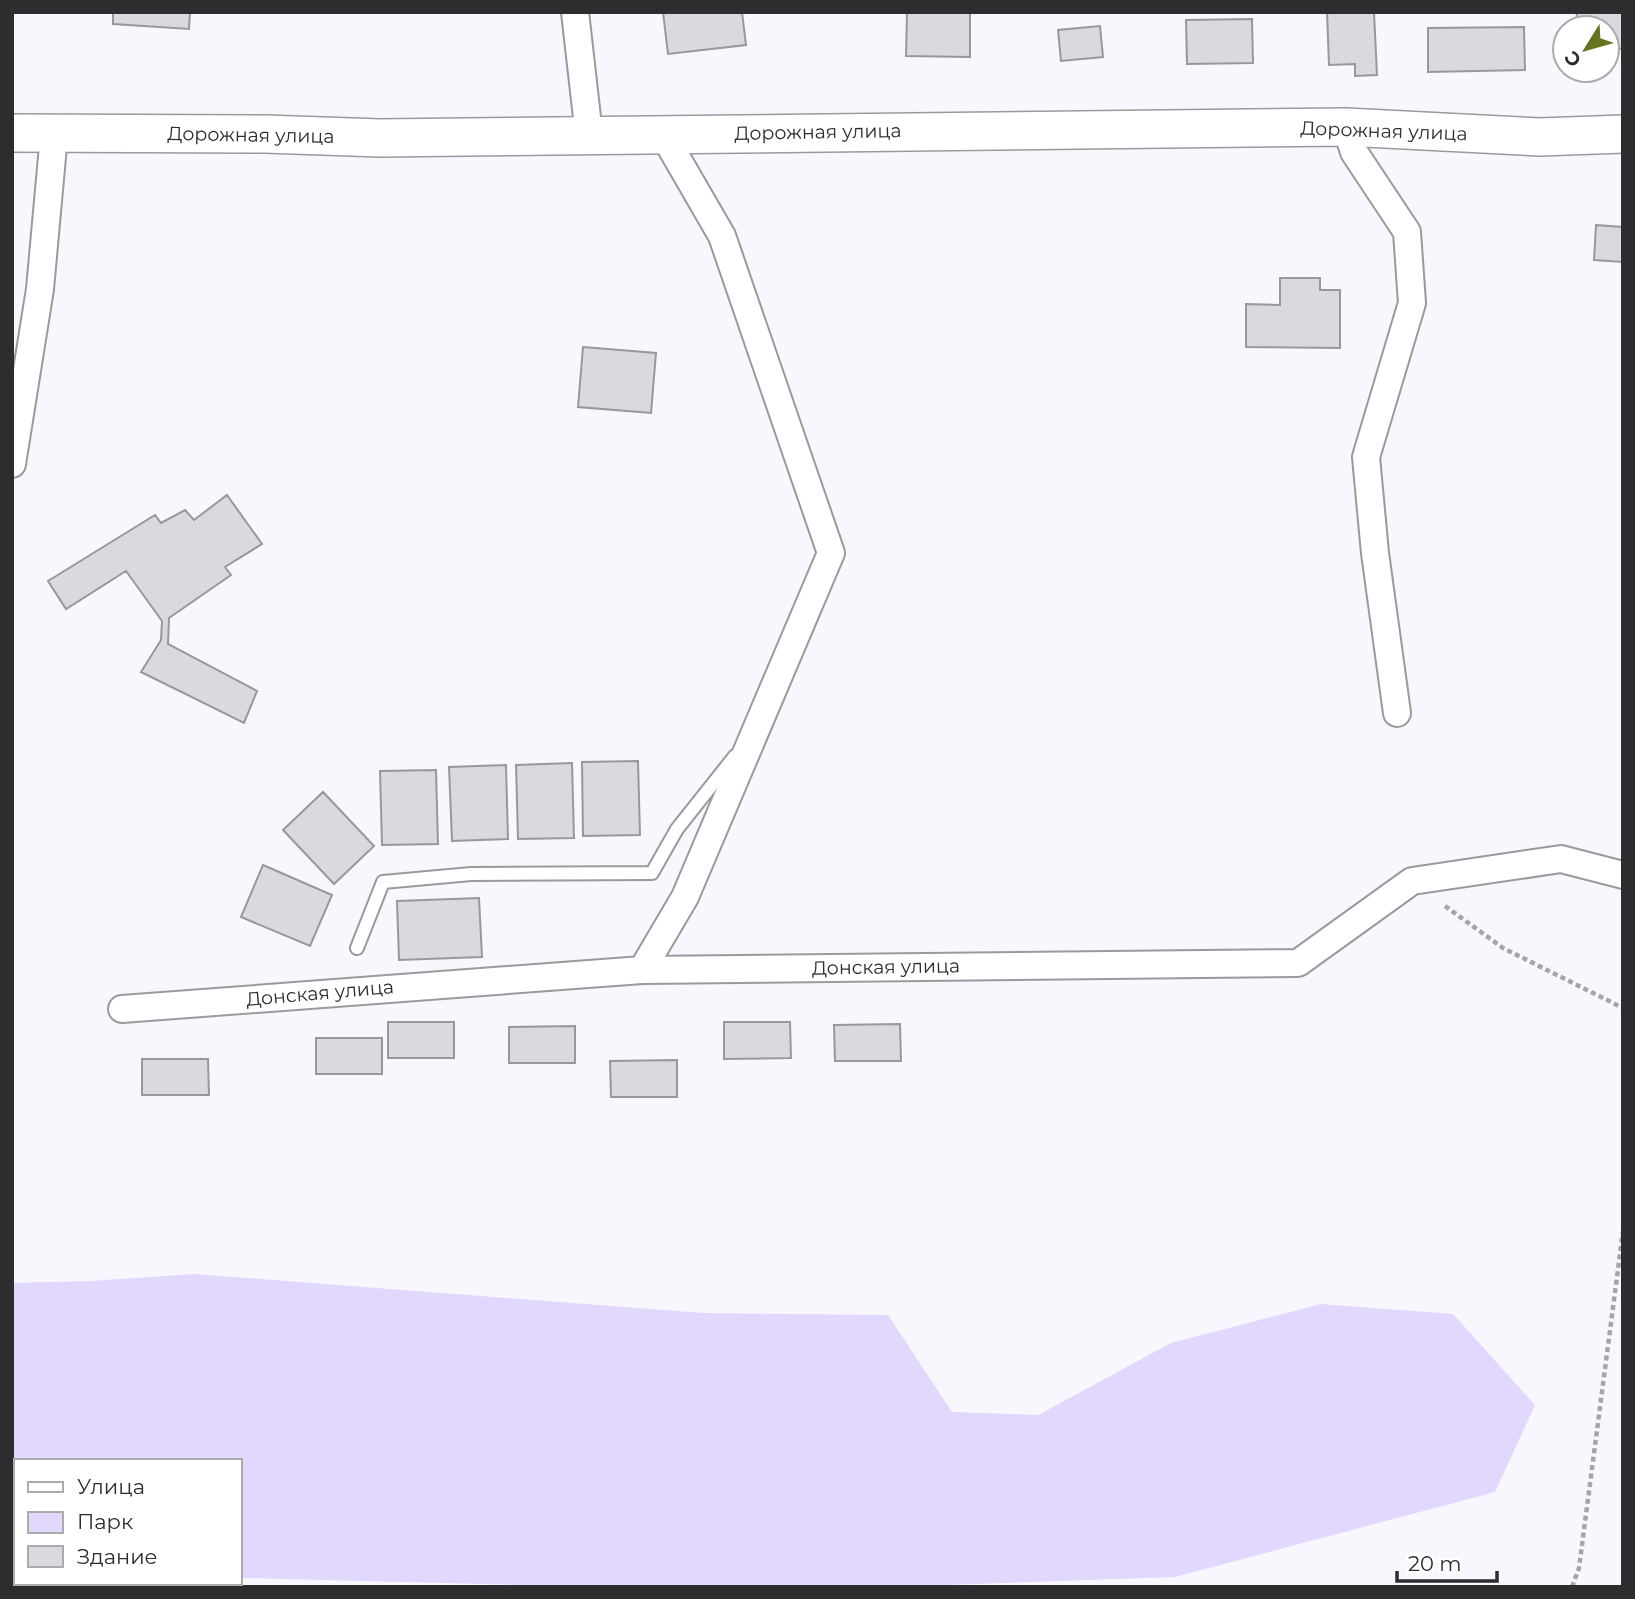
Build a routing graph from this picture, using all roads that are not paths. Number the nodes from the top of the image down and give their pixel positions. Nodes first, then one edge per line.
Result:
1 (575, 12) edge
2 (1346, 127) junction
3 (12, 133) edge
4 (663, 134) junction
5 (1623, 134) edge
6 (54, 135) junction
7 (589, 135) junction
8 (12, 464) edge
9 (1396, 713) dead end
10 (757, 728) junction
11 (1623, 875) edge
12 (358, 948) dead end
13 (642, 970) junction
14 (122, 1009) dead end

1 - 7 street
2 - 4 street, Дорожная улица
2 - 5 street, Дорожная улица
2 - 9 street
3 - 6 street, Дорожная улица
4 - 7 street, Дорожная улица
4 - 10 street
6 - 7 street, Дорожная улица
6 - 8 street
10 - 12 lane
10 - 13 street
11 - 13 street, Донская улица
13 - 14 street, Донская улица

